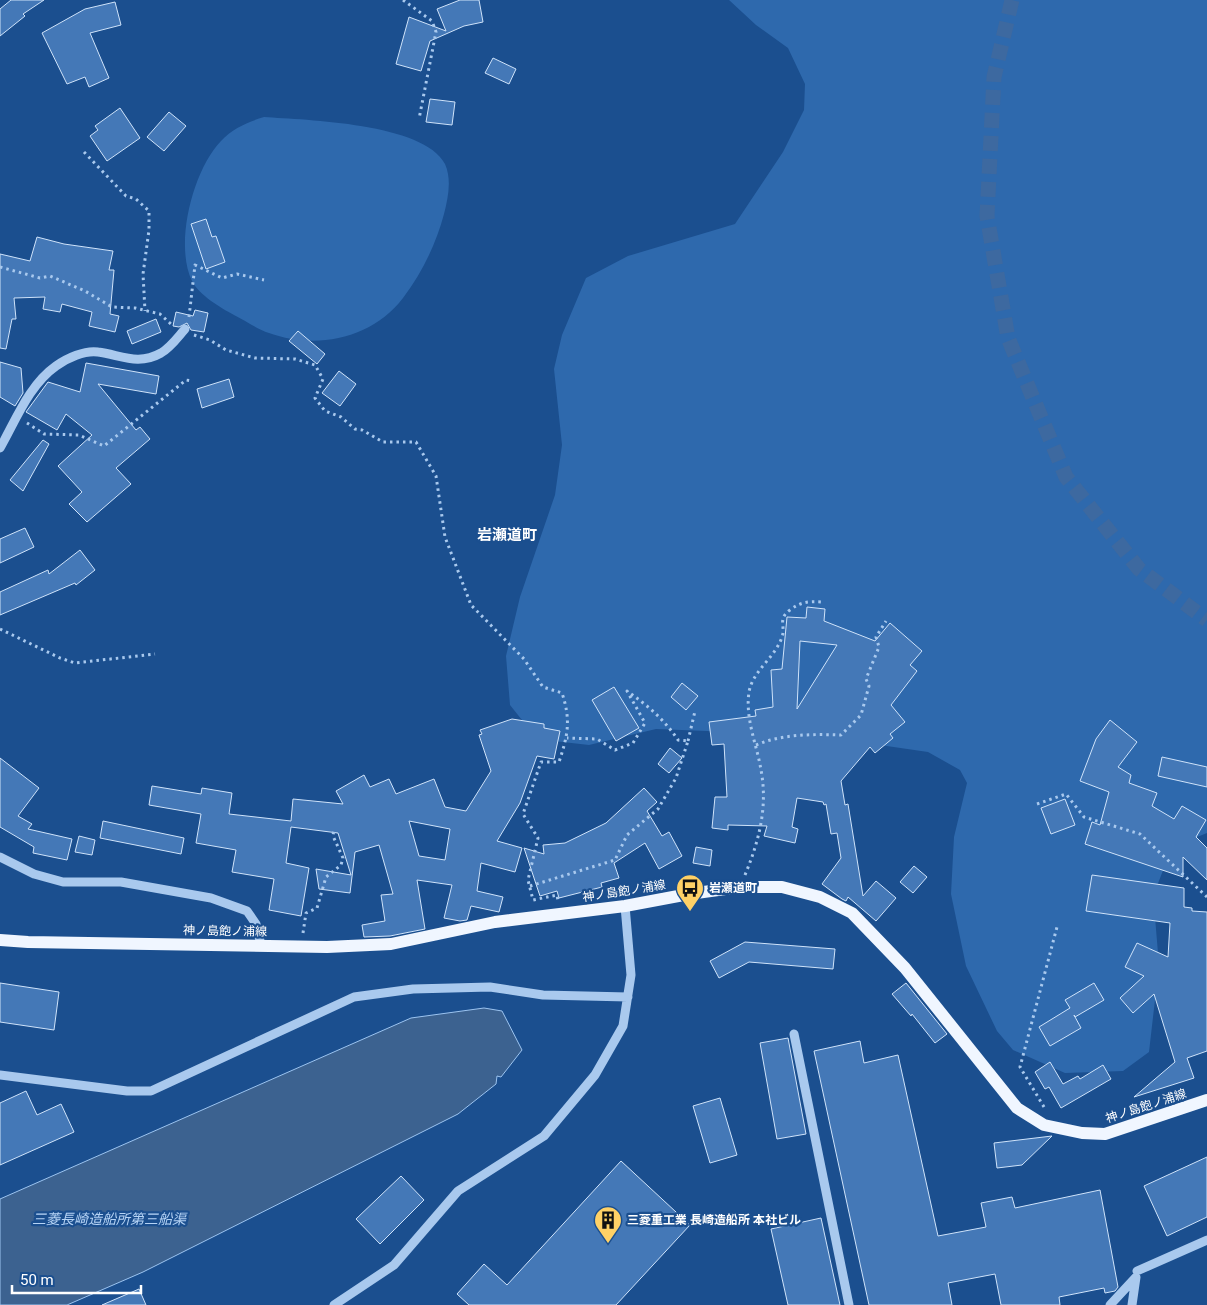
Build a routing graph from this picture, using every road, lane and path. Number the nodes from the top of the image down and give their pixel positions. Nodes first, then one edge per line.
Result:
1 (403, 0) edge
2 (419, 119) dead end
3 (84, 152) dead end
4 (0, 267) edge
5 (264, 280) dead end
6 (145, 311) junction
7 (186, 330) junction
8 (192, 381) dead end
9 (16, 420) junction
10 (0, 448) edge
11 (822, 602) dead end
12 (886, 621) dead end
13 (0, 629) edge
14 (155, 654) dead end
15 (695, 711) dead end
16 (566, 738) junction
17 (688, 741) junction
18 (756, 745) junction
19 (1037, 804) dead end
20 (334, 828) dead end
21 (0, 857) edge
22 (530, 886) junction
23 (740, 887) junction
24 (1207, 897) edge
25 (624, 906) junction
26 (559, 914) junction
27 (1057, 927) dead end
28 (0, 940) edge
29 (261, 945) junction
30 (301, 946) junction
31 (628, 997) junction
32 (794, 1034) dead end
33 (0, 1075) edge
34 (1207, 1100) edge
35 (1053, 1110) dead end
36 (1207, 1240) edge
37 (1137, 1271) dead end
38 (334, 1305) edge
39 (849, 1305) edge
40 (1110, 1305) edge
41 (1132, 1305) edge

1 - 2 path
3 - 6 path
4 - 6 path
5 - 7 path
6 - 7 path
7 - 9 street
7 - 16 path
8 - 9 path
9 - 10 street
11 - 18 path
12 - 18 path
13 - 14 path
15 - 17 path
16 - 17 path
16 - 22 path
17 - 22 path
18 - 23 path
19 - 24 path
20 - 30 path
21 - 29 street
22 - 26 path
23 - 25 main road, 神ノ島飽ノ浦線
23 - 34 main road, 神ノ島飽ノ浦線
25 - 26 main road, 神ノ島飽ノ浦線
25 - 31 street
26 - 30 main road, 神ノ島飽ノ浦線
27 - 35 path
28 - 29 main road, 神ノ島飽ノ浦線
29 - 30 main road, 神ノ島飽ノ浦線
31 - 33 street
31 - 38 street
32 - 39 street
36 - 37 street
40 - 41 street

